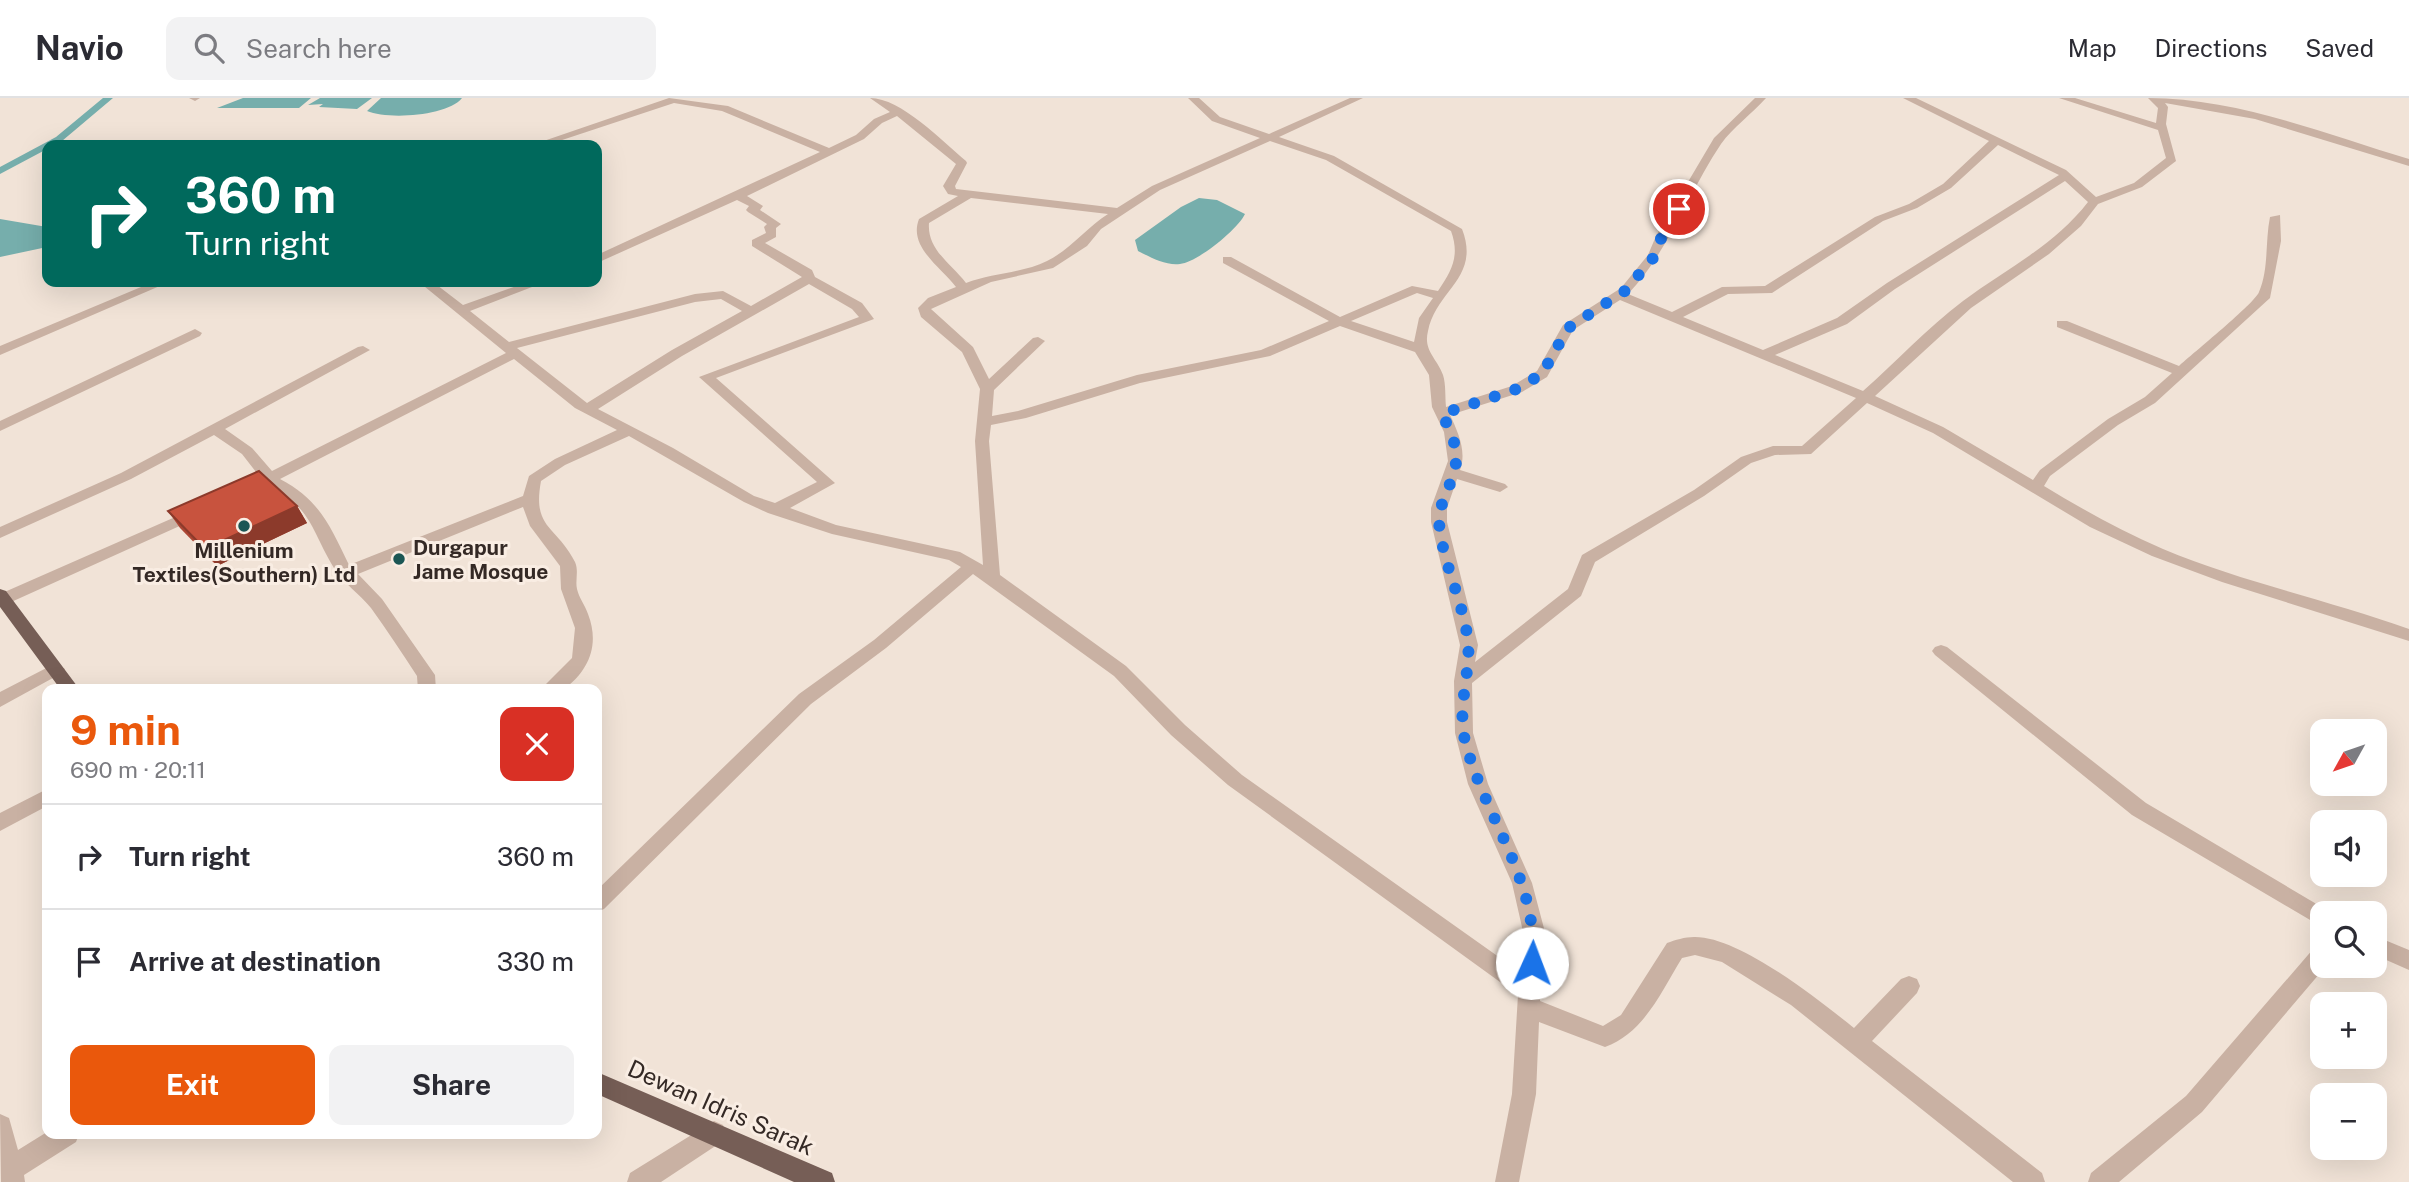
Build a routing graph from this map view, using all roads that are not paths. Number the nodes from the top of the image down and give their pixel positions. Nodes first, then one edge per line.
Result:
1 (875, 98) edge
2 (1193, 98) edge
3 (1358, 98) edge
4 (1761, 98) edge
5 (1908, 98) edge
6 (2064, 98) edge
7 (2154, 98) edge
8 (675, 99) edge
9 (897, 112) junction
10 (2163, 128) junction
11 (1273, 136) junction
12 (1998, 139) junction
13 (553, 140) edge
14 (826, 151) junction
15 (2409, 163) edge
16 (2066, 176) junction
17 (735, 194) junction
18 (968, 195) junction
19 (2094, 202) junction
20 (1120, 212) junction
21 (2276, 217) dead end
22 (602, 257) edge
23 (1227, 260) dead end
24 (809, 279) junction
25 (151, 287) edge
26 (431, 287) edge
27 (525, 287) edge
28 (964, 288) junction
29 (1619, 295) junction
30 (1441, 296) junction
31 (461, 310) junction
32 (750, 311) junction
33 (1675, 316) junction
34 (1338, 321) junction
35 (2062, 324) dead end
36 (195, 333) dead end
37 (1038, 341) dead end
38 (1420, 349) junction
39 (363, 350) dead end
40 (0, 351) edge
41 (510, 351) junction
42 (1762, 355) junction
43 (2182, 372) junction
44 (987, 389) junction
45 (1867, 398) junction
46 (588, 409) junction
47 (1442, 414) junction
48 (984, 422) junction
49 (0, 427) edge
50 (215, 429) junction
51 (628, 431) junction
52 (1453, 474) junction
53 (270, 479) junction
54 (2036, 486) junction
55 (1500, 487) dead end
56 (236, 495) edge
57 (529, 499) junction
58 (213, 505) edge
59 (774, 510) junction
60 (0, 533) edge
61 (972, 566) junction
62 (347, 572) junction
63 (992, 577) junction
64 (1, 597) edge
65 (2409, 635) edge
66 (1941, 651) dead end
67 (56, 669) junction
68 (1463, 681) junction
69 (67, 684) edge
70 (427, 684) edge
71 (557, 684) edge
72 (0, 700) edge
73 (42, 800) edge
74 (0, 823) edge
75 (602, 897) edge
76 (2310, 911) edge
77 (2387, 950) edge
78 (2409, 960) edge
79 (2310, 969) edge
80 (1909, 986) dead end
81 (1528, 999) junction
82 (1855, 1042) junction
83 (602, 1085) edge
84 (0, 1126) edge
85 (715, 1133) junction
86 (60, 1139) edge
87 (11, 1175) edge
88 (639, 1182) edge
89 (823, 1182) edge
90 (1507, 1182) edge
91 (2033, 1182) edge
92 (2101, 1182) edge

1 - 9 street
2 - 11 street
3 - 11 street
4 - 29 street
5 - 12 street
6 - 10 street
7 - 10 street
7 - 15 street
8 - 13 street
8 - 14 street
9 - 14 street
9 - 18 street
10 - 19 street
11 - 20 street
11 - 30 street
12 - 16 street
12 - 33 street
14 - 17 street
16 - 19 street
16 - 42 street
17 - 22 street
17 - 24 street
18 - 20 street
18 - 28 street
19 - 45 street
20 - 28 street
21 - 43 street
23 - 34 street
24 - 32 street
24 - 59 street
25 - 40 street
26 - 31 street
27 - 31 street
28 - 44 street
29 - 33 street
29 - 47 street
30 - 34 street
30 - 38 street
31 - 41 street
32 - 41 street
32 - 46 street
33 - 42 street
34 - 38 street
34 - 48 street
35 - 43 street
36 - 49 street
37 - 44 street
38 - 47 street
39 - 50 street
41 - 46 street
41 - 53 street
42 - 45 street
43 - 54 street
44 - 48 street
45 - 54 street
45 - 68 street
46 - 51 street
47 - 52 street
48 - 63 street
50 - 53 street
50 - 60 street
51 - 57 street
51 - 59 street
52 - 55 street
52 - 68 street
53 - 56 street
53 - 62 street
54 - 65 street
57 - 62 street
57 - 71 street
58 - 64 street
59 - 61 street
61 - 63 street
61 - 75 street
62 - 70 street
63 - 81 street
64 - 67 main road
66 - 76 street
67 - 69 main road
67 - 72 street
68 - 81 street
73 - 74 street
77 - 78 street
79 - 92 street
80 - 82 street
81 - 82 street
81 - 90 street
82 - 91 street
83 - 85 main road, Dewan Idris Sarak
84 - 87 street
85 - 88 street
85 - 89 main road, Dewan Idris Sarak
86 - 87 street

